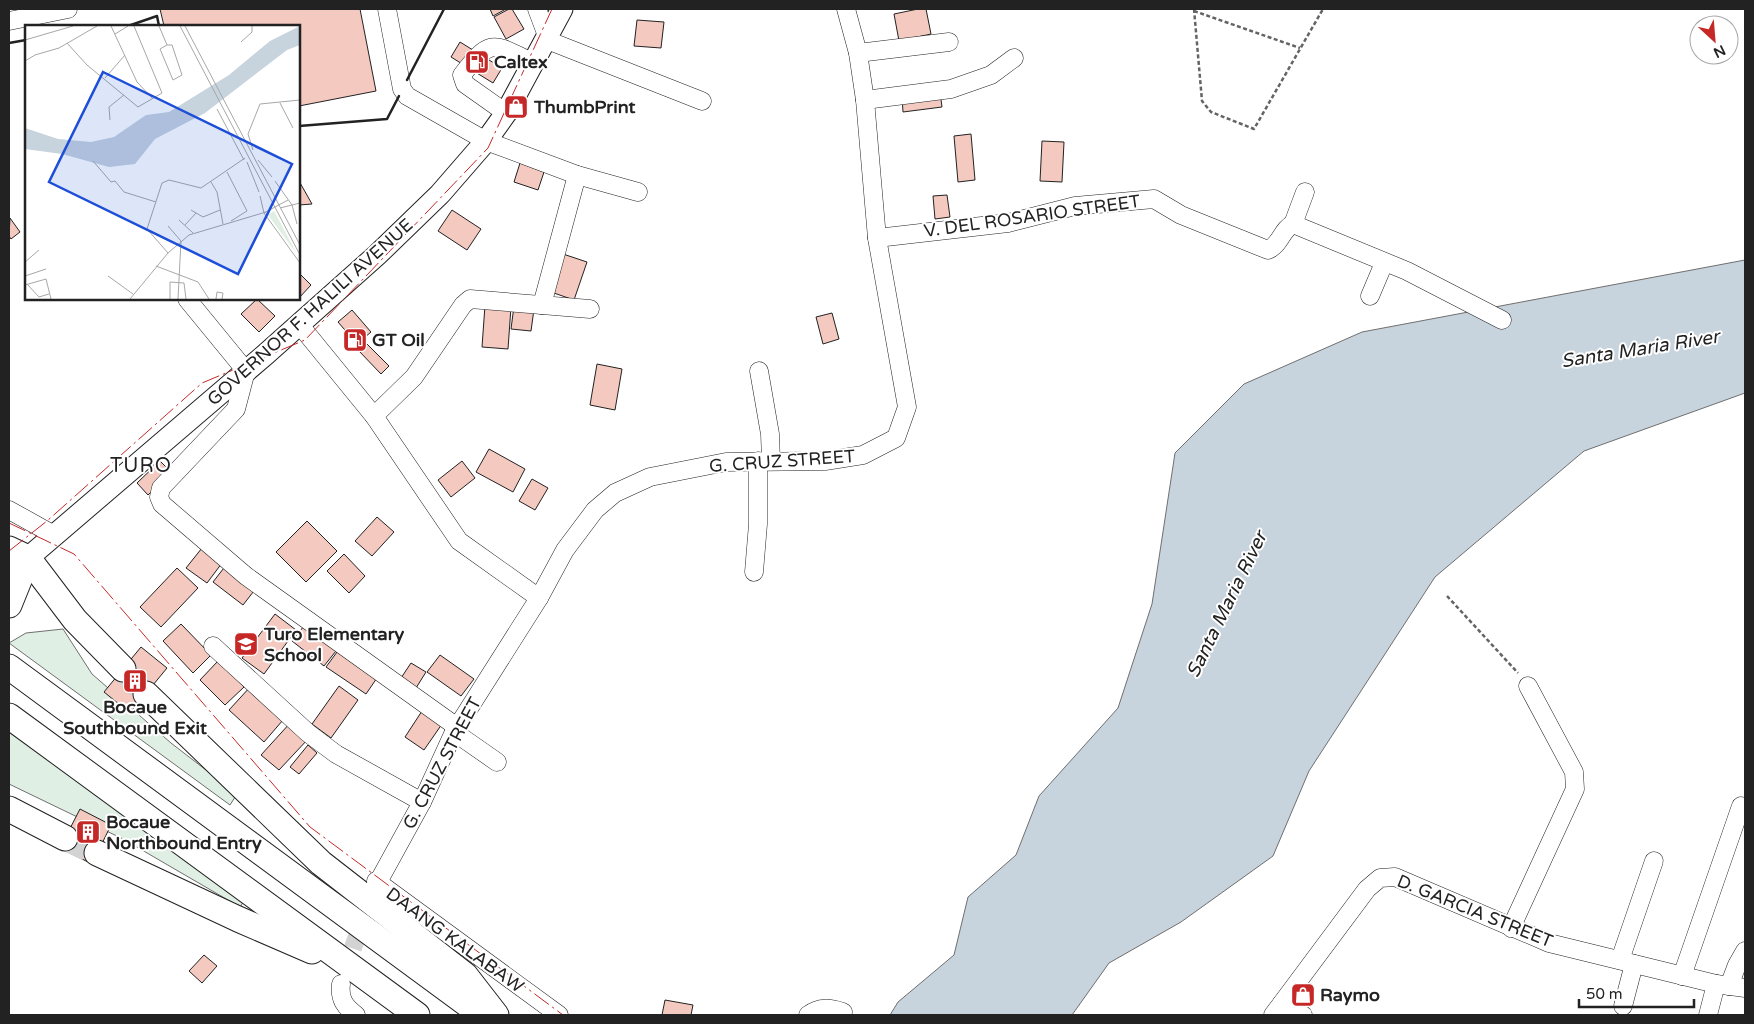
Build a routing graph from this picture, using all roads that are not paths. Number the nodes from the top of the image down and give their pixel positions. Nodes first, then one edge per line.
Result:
1 (68, 9) edge
2 (387, 9) edge
3 (538, 9) edge
4 (562, 9) edge
5 (846, 9) edge
6 (9, 21) edge
7 (546, 40) junction
8 (949, 42) dead end
9 (858, 53) junction
10 (1014, 58) dead end
11 (534, 62) junction
12 (865, 100) junction
13 (702, 101) dead end
14 (506, 112) junction
15 (486, 141) junction
16 (577, 175) junction
17 (638, 192) dead end
18 (1305, 192) dead end
19 (1293, 224) junction
20 (877, 238) junction
21 (1384, 263) junction
22 (1370, 296) dead end
23 (188, 300) edge
24 (542, 305) junction
25 (590, 309) dead end
26 (1502, 320) dead end
27 (298, 324) junction
28 (246, 370) junction
29 (759, 371) dead end
30 (374, 416) junction
31 (764, 461) junction
32 (9, 510) edge
33 (54, 535) junction
34 (18, 553) edge
35 (754, 572) dead end
36 (9, 574) edge
37 (539, 598) junction
38 (9, 605) edge
39 (214, 646) dead end
40 (9, 667) edge
41 (123, 669) tunnel mouth
42 (1528, 686) road end
43 (146, 694) tunnel mouth
44 (9, 716) edge
45 (455, 730) junction
46 (497, 762) dead end
47 (422, 802) junction
48 (1741, 806) dead end
49 (9, 809) edge
50 (65, 838) tunnel mouth
51 (97, 853) tunnel mouth
52 (1654, 860) dead end
53 (373, 888) joint
54 (1511, 928) junction
55 (1745, 951) edge
56 (1627, 962) junction
57 (346, 976) junction
58 (1682, 976) junction
59 (1730, 986) edge
60 (1623, 1006) dead end
61 (1278, 1009) edge
62 (844, 1012) dead end
63 (356, 1015) edge
64 (417, 1015) edge
65 (482, 1015) edge
66 (496, 1015) edge
67 (559, 1015) edge
68 (808, 1015) edge
69 (1303, 1015) edge
70 (1708, 1015) edge

1 - 6 street
2 - 15 street
3 - 7 street
4 - 7 main road, GOVERNOR F. HALILI AVENUE
5 - 9 street, G. CRUZ STREET
7 - 11 main road, GOVERNOR F. HALILI AVENUE
7 - 13 street
8 - 9 street
9 - 12 street, G. CRUZ STREET
10 - 12 street
11 - 14 main road, GOVERNOR F. HALILI AVENUE
11 - 14 street
12 - 20 street, G. CRUZ STREET
14 - 15 main road, GOVERNOR F. HALILI AVENUE
15 - 16 street
15 - 27 main road, GOVERNOR F. HALILI AVENUE
16 - 17 street
16 - 24 street
18 - 19 street
19 - 20 street, V. DEL ROSARIO STREET
19 - 21 street
20 - 31 street, G. CRUZ STREET
21 - 22 street
21 - 26 street
23 - 28 street
24 - 25 street
24 - 30 street
27 - 28 main road, GOVERNOR F. HALILI AVENUE
27 - 30 street
28 - 33 main road, GOVERNOR F. HALILI AVENUE
28 - 45 street
29 - 31 street
30 - 37 street
31 - 35 street
31 - 37 street, G. CRUZ STREET
32 - 33 street
33 - 34 main road, GOVERNOR F. HALILI AVENUE
34 - 36 main road, GOVERNOR F. HALILI AVENUE
34 - 38 highway
34 - 41 highway
37 - 45 street, G. CRUZ STREET
39 - 47 street
40 - 65 highway
42 - 54 street
43 - 66 highway
44 - 57 highway
45 - 46 street
45 - 47 street, G. CRUZ STREET
47 - 53 street, G. CRUZ STREET
48 - 58 street
49 - 50 highway
51 - 57 highway
52 - 56 street
53 - 67 street, DAANG KALABAW
54 - 56 street, D. GARCIA STREET
54 - 61 street, D. GARCIA STREET
55 - 59 street
56 - 58 street, D. GARCIA STREET
56 - 60 street
57 - 63 street
57 - 64 highway
58 - 59 street, D. GARCIA STREET
59 - 70 street
61 - 69 street
62 - 68 street

